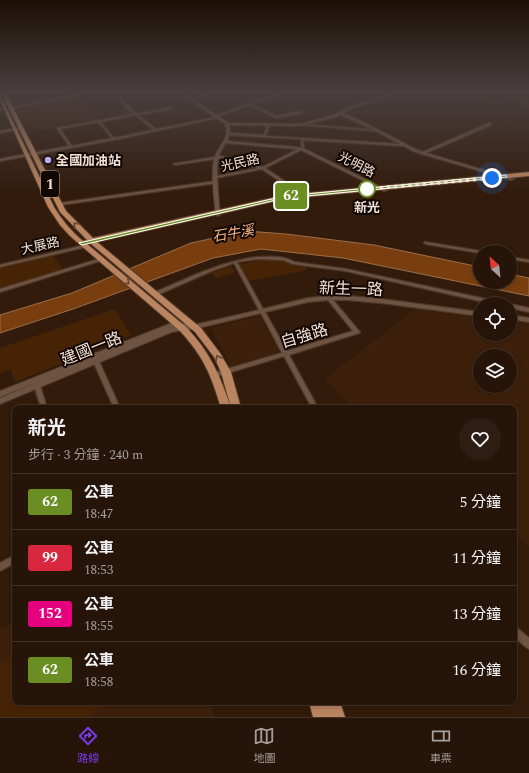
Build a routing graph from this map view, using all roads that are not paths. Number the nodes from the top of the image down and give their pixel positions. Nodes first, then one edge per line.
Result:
1 (13, 125) edge
2 (19, 125) edge
3 (78, 125) edge
4 (101, 125) edge
5 (149, 125) edge
6 (176, 125) edge
7 (227, 125) edge
8 (268, 125) edge
9 (306, 125) edge
10 (367, 125) edge
11 (487, 125) edge
12 (21, 128) junction
13 (15, 130) junction
14 (155, 130) junction
15 (379, 131) junction
16 (0, 132) edge
17 (229, 134) junction
18 (265, 136) junction
19 (114, 139) junction
20 (302, 139) junction
21 (226, 142) junction
22 (404, 146) junction
23 (70, 147) junction
24 (300, 149) junction
25 (423, 153) junction
26 (35, 154) junction
27 (27, 155) junction
28 (217, 157) junction
29 (0, 160) edge
30 (175, 164) dead end
31 (263, 168) junction
32 (43, 171) junction
33 (35, 172) junction
34 (506, 176) junction
35 (529, 176) edge
36 (512, 178) junction
37 (216, 179) junction
38 (429, 185) junction
39 (52, 189) junction
40 (383, 189) junction
41 (43, 191) junction
42 (303, 196) junction
43 (60, 204) junction
44 (218, 214) junction
45 (94, 242) junction
46 (426, 243) dead end
47 (83, 245) junction
48 (473, 251) edge
49 (517, 259) edge
50 (529, 261) edge
51 (0, 262) edge
52 (103, 262) junction
53 (235, 262) junction
54 (0, 266) edge
55 (0, 290) edge
56 (156, 295) junction
57 (329, 298) junction
58 (473, 298) edge
59 (517, 307) edge
60 (529, 310) edge
61 (262, 312) junction
62 (473, 313) edge
63 (517, 318) edge
64 (529, 320) edge
65 (180, 327) junction
66 (194, 327) junction
67 (285, 354) junction
68 (96, 361) junction
69 (226, 372) junction
70 (216, 375) junction
71 (36, 383) junction
72 (0, 394) edge
73 (0, 401) edge
74 (43, 405) edge
75 (116, 405) edge
76 (225, 405) edge
77 (235, 405) edge
78 (313, 405) edge
79 (12, 561) edge
80 (0, 567) edge
81 (517, 634) edge
82 (529, 644) edge
83 (318, 705) edge
84 (333, 705) edge
85 (321, 717) edge
86 (337, 717) edge

1 - 13 main road, 1
2 - 12 main road, 1
3 - 23 street
4 - 19 street
5 - 14 street
6 - 14 street
7 - 17 street
8 - 18 street
9 - 15 street
10 - 15 street
11 - 25 street
12 - 13 street
12 - 26 main road, 1
13 - 16 street
13 - 27 main road, 1
14 - 19 street
15 - 22 street
17 - 18 street
17 - 21 street
18 - 20 street
19 - 23 street
20 - 22 street
20 - 24 street
21 - 24 street, 光明路
21 - 28 street
22 - 25 street
23 - 26 street
24 - 31 street, 光民路
24 - 40 street, 光明路
25 - 34 street
26 - 27 street
26 - 32 main road, 1
27 - 29 street
27 - 33 main road, 1
28 - 30 street
28 - 31 street
28 - 37 street
31 - 37 street, 光民路
31 - 42 street
32 - 33 main road
32 - 39 main road, 1
33 - 41 main road, 1
34 - 35 main road
34 - 36 street
34 - 38 main road
35 - 36 main road
36 - 38 main road
37 - 43 street, 光民路
37 - 44 street
38 - 40 main road
39 - 41 main road
39 - 43 main road, 1
40 - 42 main road
41 - 47 main road, 1
42 - 44 main road
45 -> 43 main road, 1
44 - 45 main road
45 - 47 main road
45 - 56 main road, 1
46 - 48 street
47 - 51 street, 大展路
47 - 52 main road, 1
47 - 54 street, 大展路
49 - 50 street
52 - 55 street
52 -> 65 main road, 1
53 - 56 street
53 - 58 street
53 - 61 street
56 - 66 main road, 1
57 - 61 street, 新生一路
57 - 62 street, 新生一路
57 - 67 street, 自強路
59 - 60 street
61 - 66 street, 新生一路
61 - 67 street
63 - 64 street
65 - 66 street, 建國一路
65 - 68 street, 建國一路
65 - 70 main road, 1
65 - 71 street, 建國一路
69 -> 66 main road, 1
67 - 69 street, 自強路
67 - 78 street
68 - 71 street, 建國一路
68 - 75 street
69 - 70 street, 自強路
69 - 77 main road, 1
70 - 76 main road, 1
71 - 72 street, 建國一路
71 - 73 street, 建國一路
71 - 74 street
79 - 80 street
81 - 82 street
83 - 85 main road
84 - 86 main road

